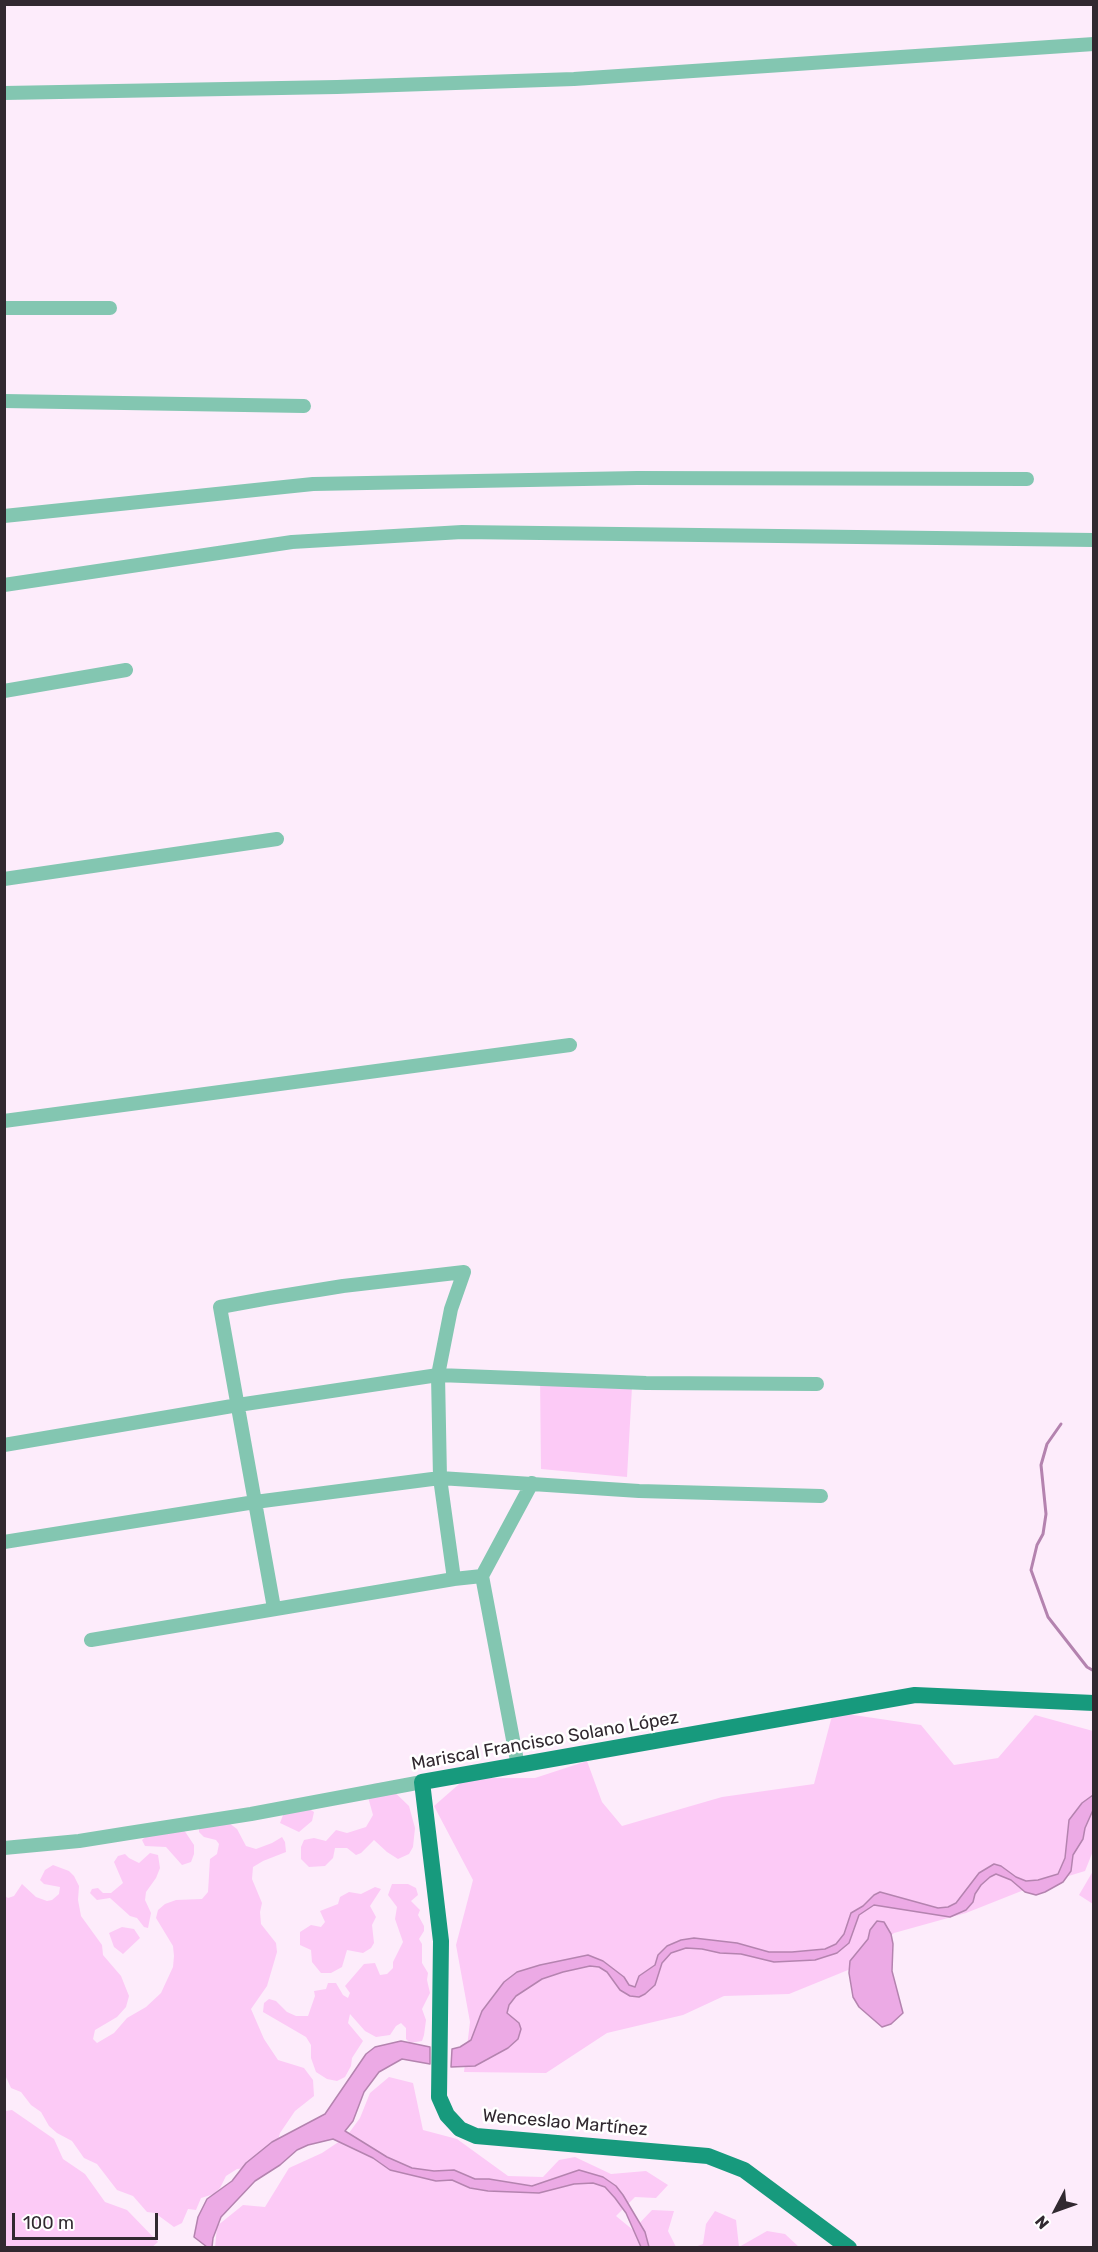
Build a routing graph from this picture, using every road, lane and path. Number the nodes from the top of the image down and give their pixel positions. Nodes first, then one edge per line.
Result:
1 (1094, 45) edge
2 (4, 93) edge
3 (4, 308) edge
4 (110, 308) dead end
5 (4, 400) edge
6 (304, 406) dead end
7 (1027, 479) dead end
8 (4, 516) edge
9 (1094, 540) edge
10 (4, 585) edge
11 (126, 670) dead end
12 (4, 691) edge
13 (277, 839) dead end
14 (4, 879) edge
15 (570, 1045) dead end
16 (4, 1121) edge
17 (438, 1375) junction
18 (817, 1384) dead end
19 (238, 1405) junction
20 (4, 1445) edge
21 (440, 1478) junction
22 (532, 1483) junction
23 (820, 1496) dead end
24 (255, 1502) junction
25 (4, 1542) edge
26 (482, 1576) junction
27 (454, 1579) junction
28 (274, 1608) junction
29 (91, 1640) dead end
30 (1094, 1703) edge
31 (518, 1766) junction
32 (422, 1782) junction
33 (4, 1848) edge
34 (849, 2247) edge

1 - 2 street
3 - 4 street
5 - 6 street
7 - 8 street
9 - 10 street
11 - 12 street
13 - 14 street
15 - 16 street
17 - 18 street
17 - 19 street
17 - 19 street
17 - 21 street
19 - 20 street
19 - 24 street
21 - 22 street
21 - 24 street
21 - 27 street
22 - 23 street
22 - 26 street
24 - 25 street
24 - 28 street
26 - 27 street
26 - 31 street
27 - 28 street
28 - 29 street
30 - 31 main road, Mariscal Francisco Solano López
31 - 32 main road, Mariscal Francisco Solano López
32 - 33 street, Mariscal Francisco Solano López
32 - 34 main road, Wenceslao Martínez

